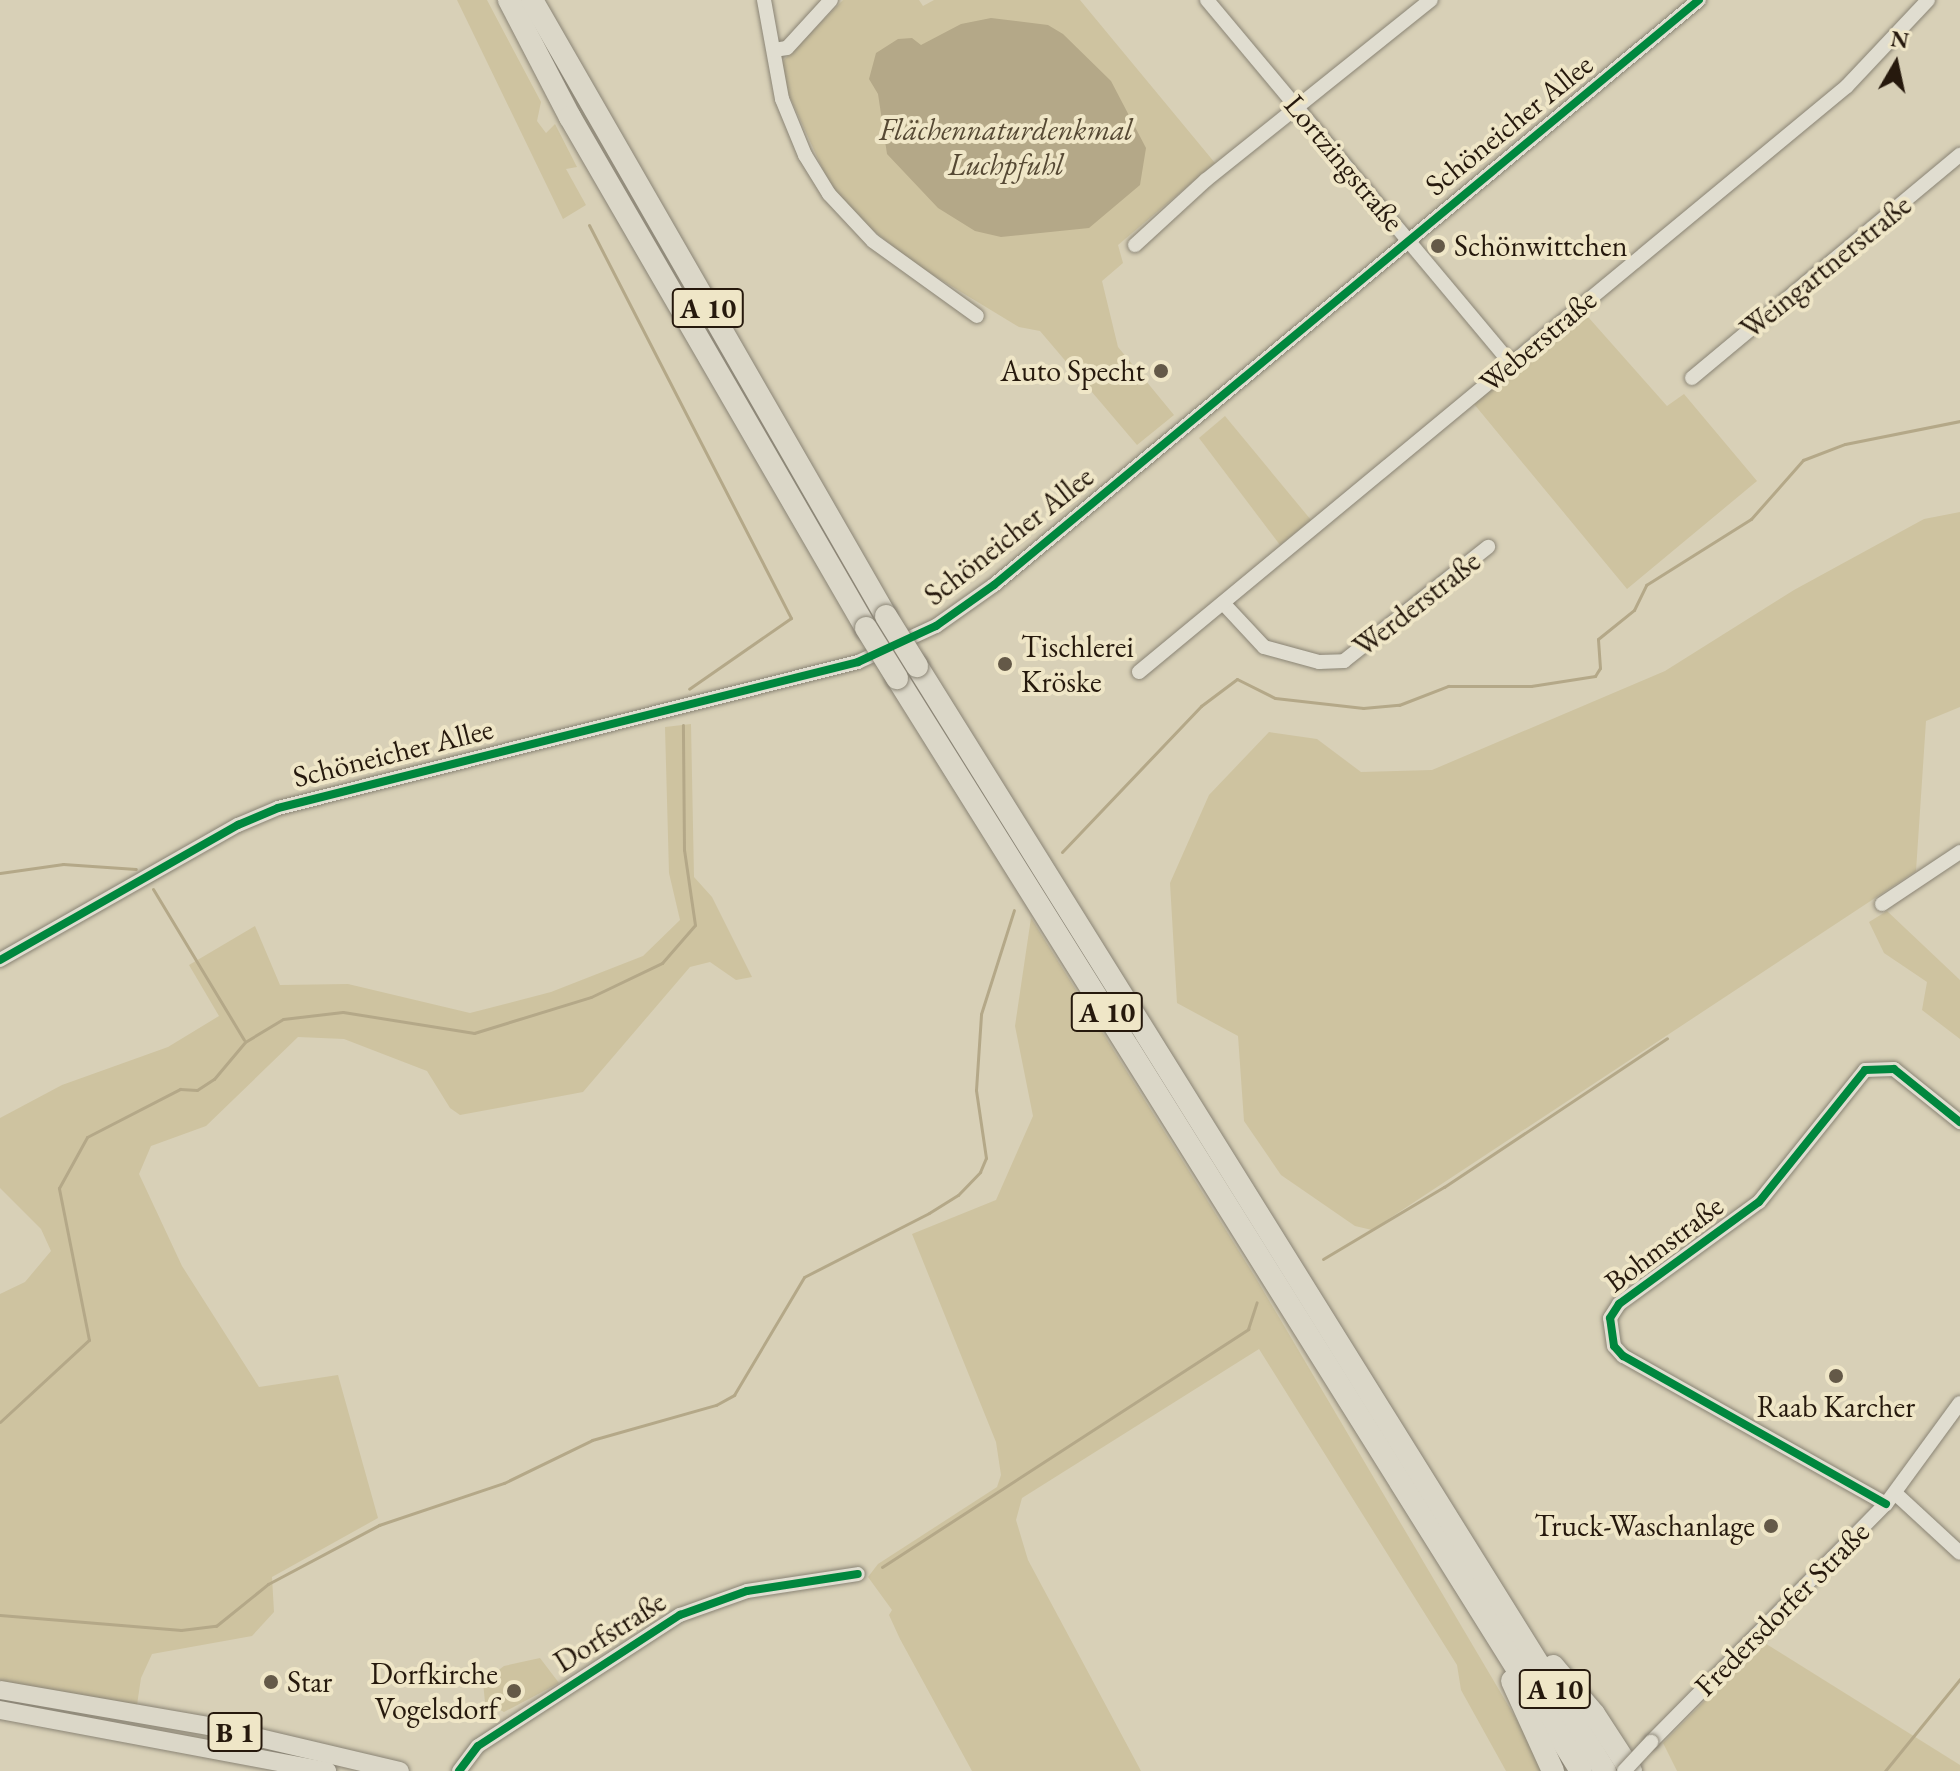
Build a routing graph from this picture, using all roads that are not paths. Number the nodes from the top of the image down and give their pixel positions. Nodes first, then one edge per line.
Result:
1 (509, 0) edge
2 (532, 0) edge
3 (764, 0) edge
4 (831, 0) edge
5 (1207, 0) edge
6 (1431, 0) edge
7 (1699, 0) edge
8 (1928, 0) edge
9 (774, 50) junction
10 (1297, 108) junction
11 (1960, 155) edge
12 (1408, 239) junction
13 (1135, 245) dead end
14 (977, 316) dead end
15 (1511, 364) junction
16 (1692, 378) dead end
17 (1488, 547) dead end
18 (1223, 603) junction
19 (1139, 672) dead end
20 (1960, 852) edge
21 (1882, 904) dead end
22 (0, 960) edge
23 (1960, 1122) edge
24 (1960, 1403) edge
25 (1891, 1499) junction
26 (1960, 1553) edge
27 (858, 1574) dead end
28 (1496, 1614) junction
29 (0, 1690) edge
30 (0, 1710) edge
31 (327, 1771) edge
32 (400, 1771) edge
33 (459, 1771) edge
34 (1553, 1771) edge
35 (1581, 1771) edge
36 (1605, 1771) edge
37 (1624, 1771) edge
38 (1631, 1771) edge

1 - 28 highway, A 10, bridge
2 - 28 highway, A 10, bridge
3 - 9 street
4 - 9 street
5 - 10 street, Lortzingstraße
6 - 10 street
7 - 12 street, Schöneicher Allee
8 - 15 street, Weberstraße
9 - 14 street
10 - 12 street, Lortzingstraße
10 - 13 street
11 - 16 street, Weingartnerstraße
12 - 15 street, Lortzingstraße
12 - 22 street, Schöneicher Allee
15 - 18 street, Weberstraße
17 - 18 street, Werderstraße
18 - 19 street, Weberstraße
20 - 21 street
23 - 25 street, Bohmstraße
24 - 25 street, Fredersdorfer Straße
25 - 26 street
25 - 37 street, Fredersdorfer Straße, bridge
27 - 33 street, Dorfstraße
28 - 34 highway
28 - 35 highway, A 10
28 - 36 highway, A 10
28 - 38 highway
29 - 32 main road, B 1
30 - 31 main road, B 1

